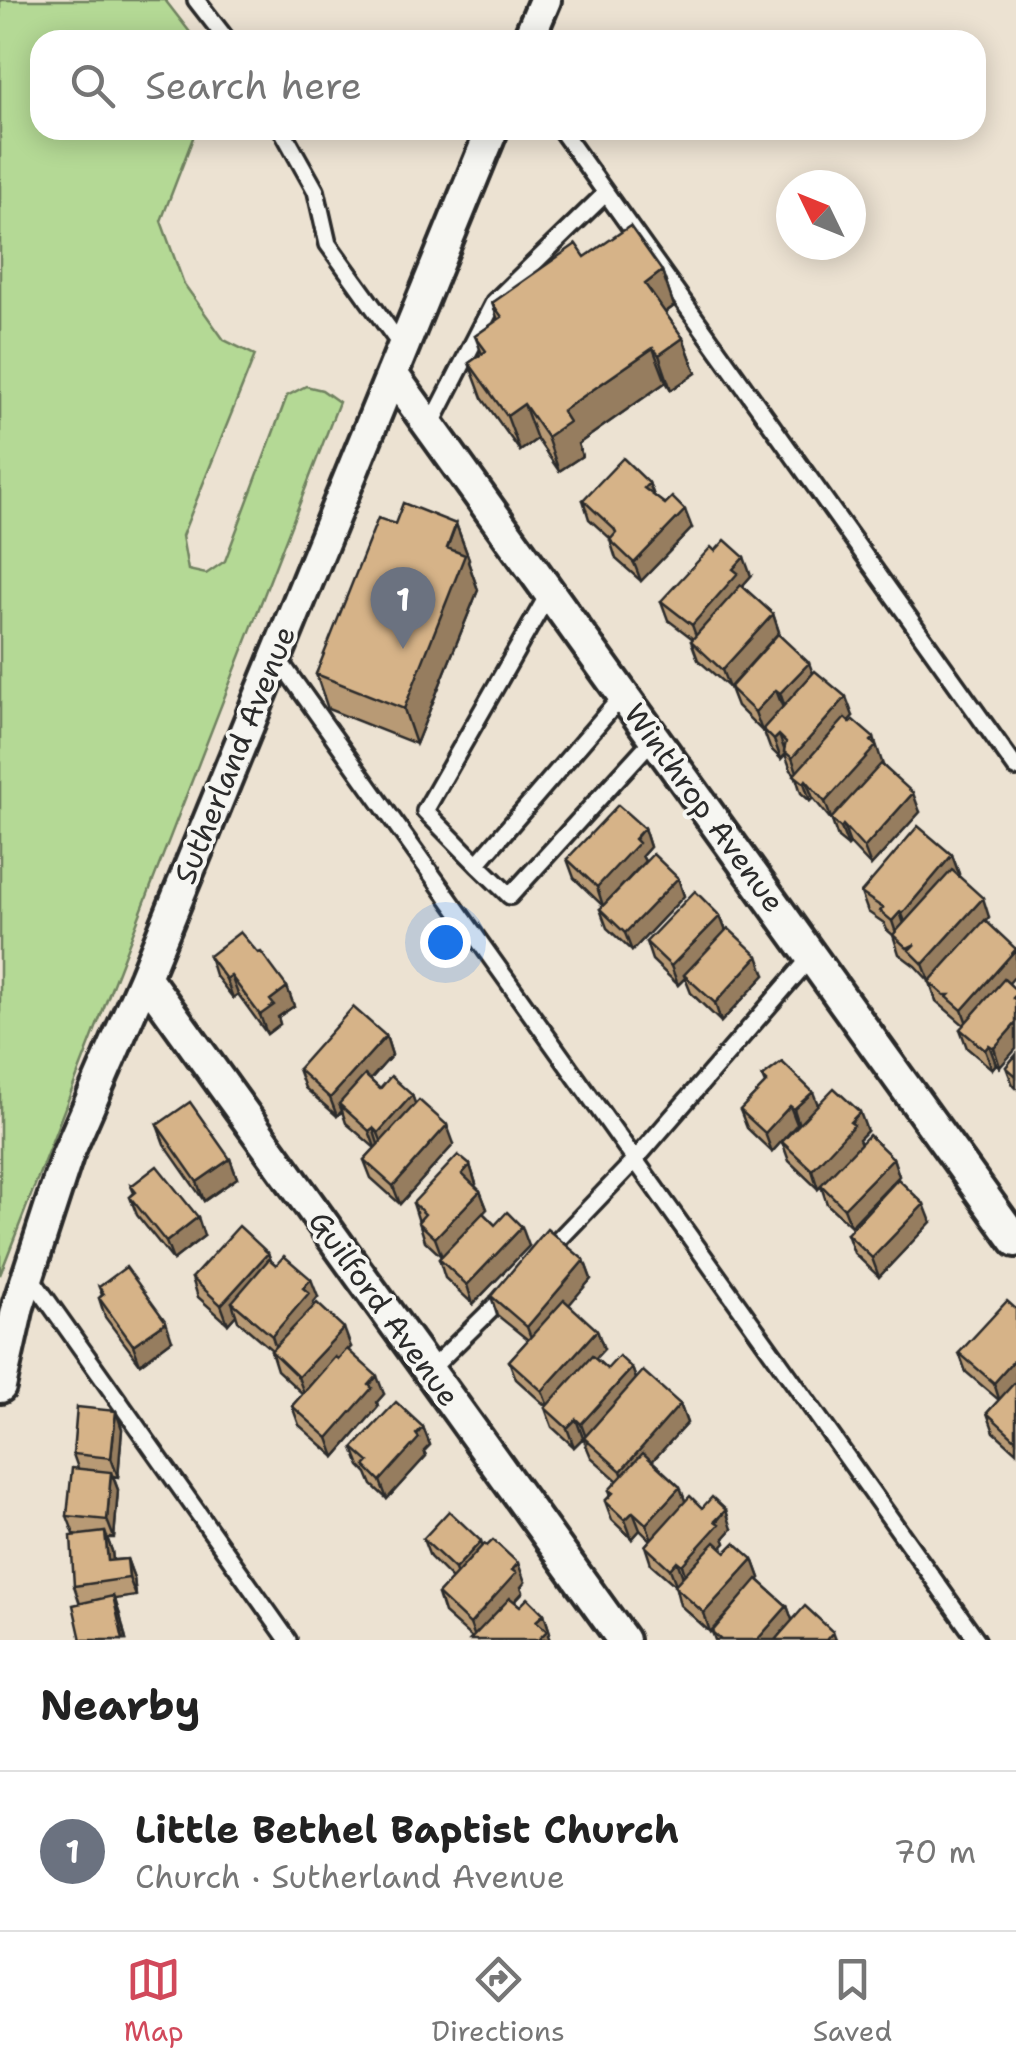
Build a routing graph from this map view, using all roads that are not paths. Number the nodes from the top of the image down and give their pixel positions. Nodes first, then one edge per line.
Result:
1 (196, 0) edge
2 (545, 0) edge
3 (219, 30) edge
4 (532, 30) edge
5 (288, 140) edge
6 (488, 140) edge
7 (568, 140) edge
8 (606, 193) junction
9 (398, 361) junction
10 (430, 427) junction
11 (549, 592) junction
12 (276, 656) junction
13 (623, 695) junction
14 (654, 738) junction
15 (1016, 768) edge
16 (477, 864) junction
17 (811, 957) junction
18 (145, 978) junction
19 (635, 1160) junction
20 (1016, 1241) edge
21 (535, 1265) edge
22 (28, 1273) junction
23 (522, 1279) edge
24 (429, 1371) junction
25 (0, 1387) edge
26 (288, 1640) edge
27 (623, 1640) edge
28 (977, 1640) edge

1 - 3 lane
2 - 4 street
5 - 9 lane
6 - 9 street, Sutherland Avenue
7 - 8 lane
8 - 10 lane
8 - 15 lane
9 - 10 street, Winthrop Avenue
9 - 12 street, Sutherland Avenue
10 - 11 street, Winthrop Avenue
11 - 13 street, Winthrop Avenue
11 - 16 lane
12 - 18 street, Sutherland Avenue
12 - 19 lane
13 - 14 street, Winthrop Avenue
13 - 16 lane
14 - 16 lane
14 - 17 street, Winthrop Avenue
17 - 19 lane
17 - 20 street, Winthrop Avenue
18 - 22 street, Sutherland Avenue
18 - 24 street, Guilford Avenue
19 - 21 lane
19 - 28 lane
22 - 25 street, Sutherland Avenue
22 - 26 lane
23 - 24 lane
24 - 27 street, Guilford Avenue

